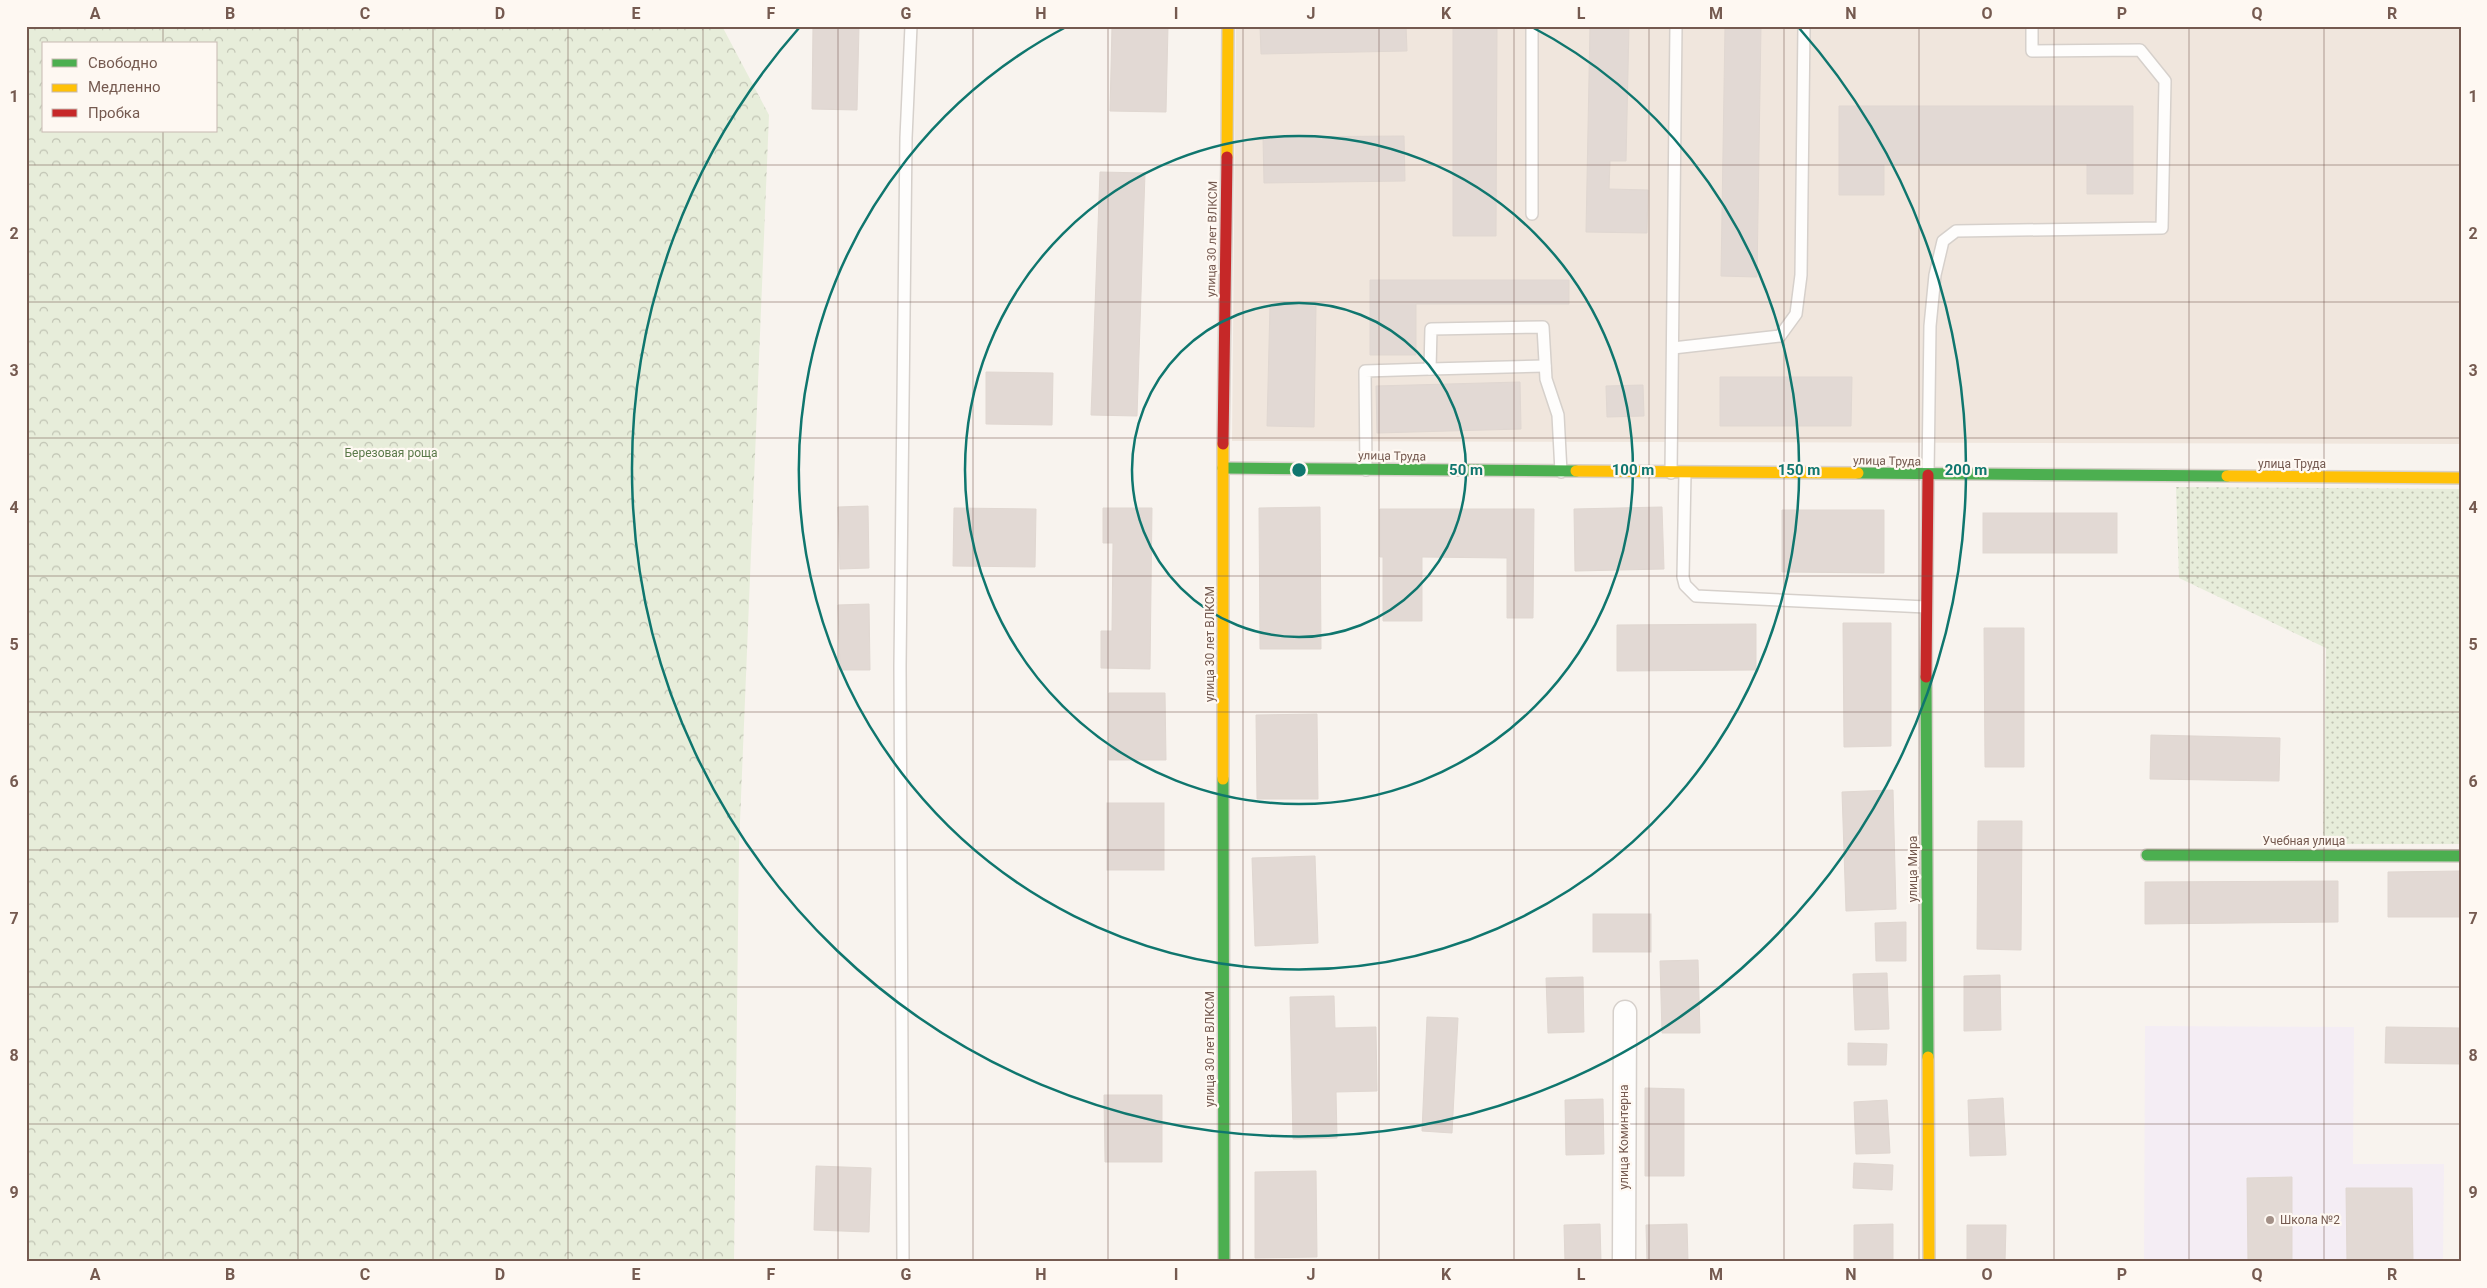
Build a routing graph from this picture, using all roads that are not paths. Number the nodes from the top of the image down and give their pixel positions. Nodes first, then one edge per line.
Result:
1 (910, 26) edge
2 (1228, 26) edge
3 (1532, 26) edge
4 (1676, 26) edge
5 (1804, 26) edge
6 (2032, 26) edge
7 (1532, 214) dead end
8 (1673, 348) junction
9 (1545, 366) junction
10 (1430, 369) junction
11 (1223, 468) junction
12 (1366, 470) junction
13 (1562, 472) junction
14 (1672, 473) junction
15 (1685, 473) junction
16 (1928, 475) junction
17 (2461, 478) edge
18 (1926, 607) junction
19 (2147, 855) dead end
20 (2461, 856) edge
21 (1625, 1012) dead end
22 (903, 1262) edge
23 (1224, 1262) edge
24 (1624, 1262) edge
25 (1929, 1262) edge

1 - 22 lane
2 - 11 street, улица 30 лет ВЛКСМ
3 - 7 lane
4 - 8 lane
5 - 8 lane
6 - 16 lane
8 - 14 lane
9 - 10 lane
9 - 10 lane
9 - 13 lane
10 - 12 lane
11 - 12 street, улица Труда
11 - 23 street, улица 30 лет ВЛКСМ
12 - 13 street, улица Труда
13 - 14 street, улица Труда
14 - 15 street, улица Труда
15 - 16 street, улица Труда
15 - 18 lane
16 - 17 street, улица Труда
16 - 18 street, улица Мира
18 - 25 street, улица Мира
19 - 20 street, Учебная улица
21 - 24 street, улица Коминтерна

